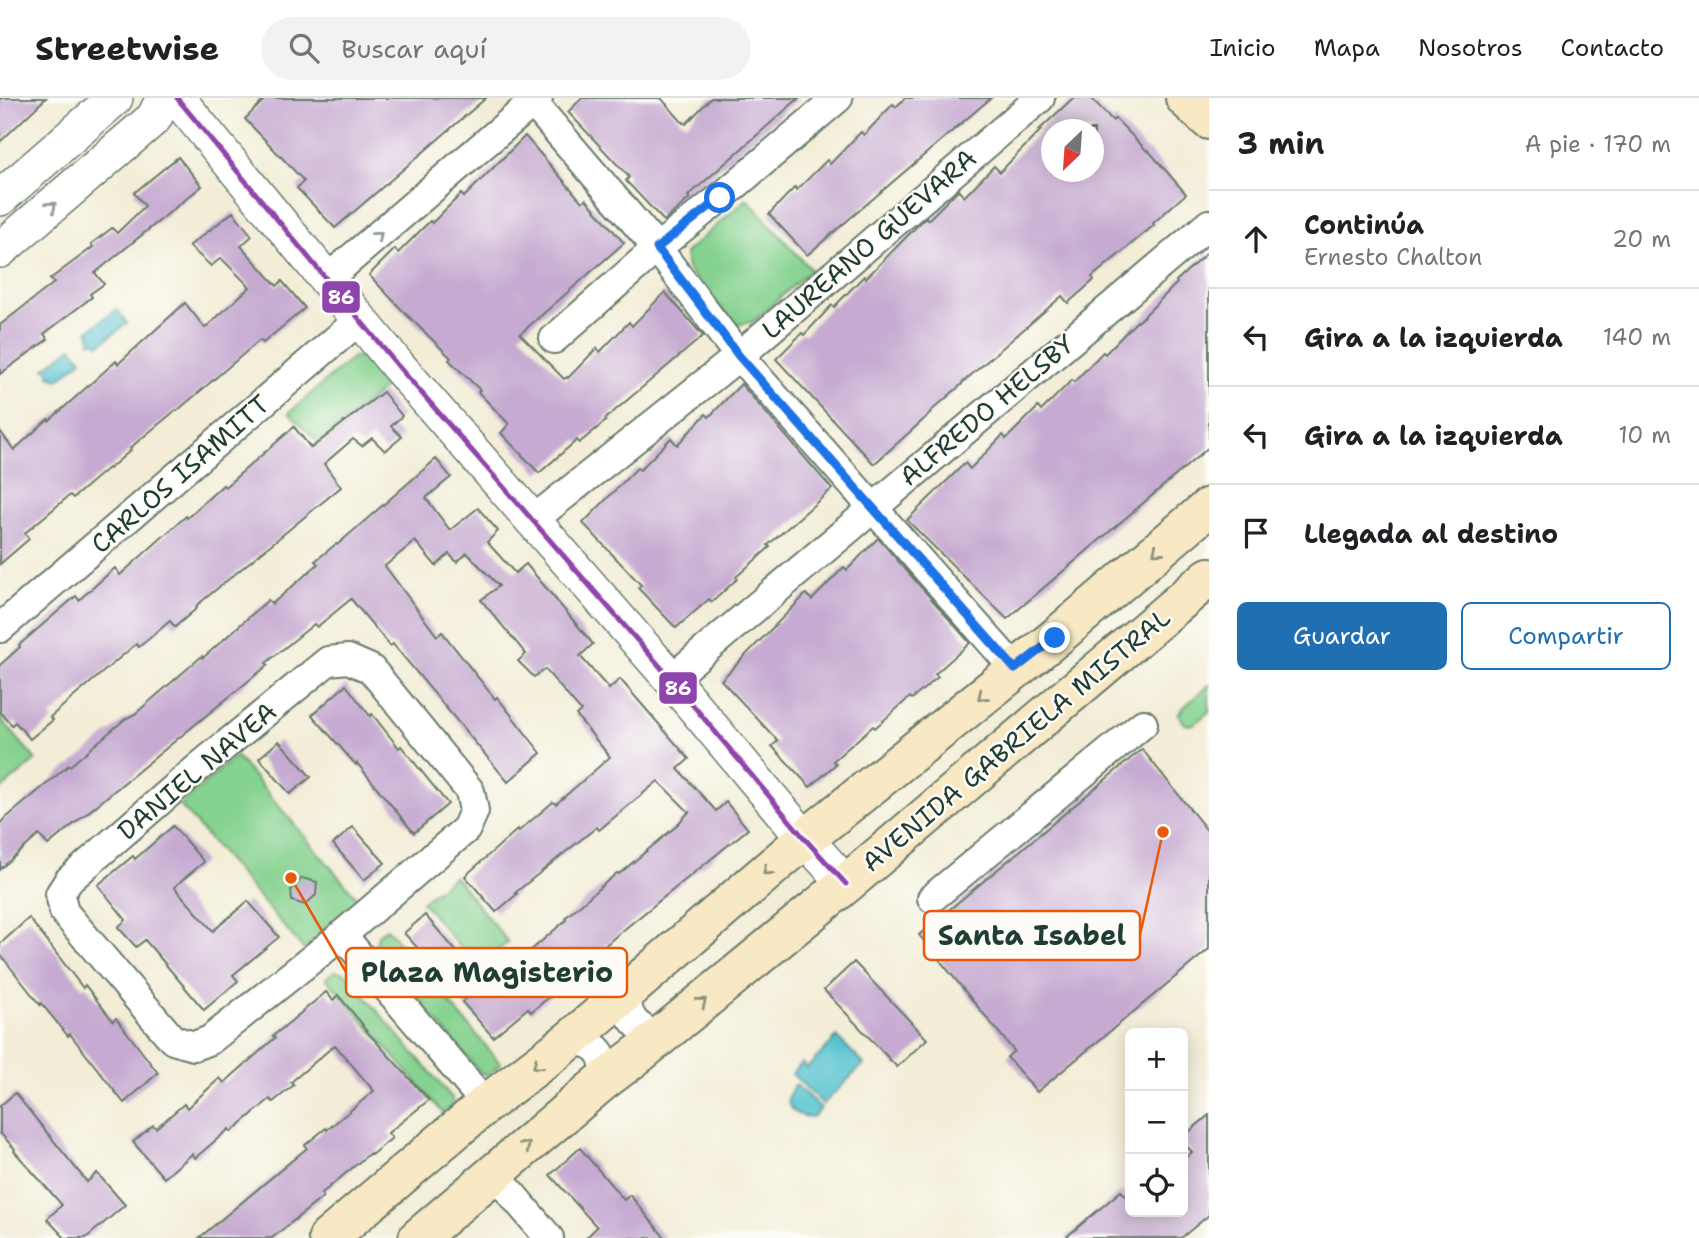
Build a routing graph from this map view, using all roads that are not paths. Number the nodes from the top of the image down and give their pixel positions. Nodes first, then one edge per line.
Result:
1 (115, 98) edge
2 (164, 98) edge
3 (177, 98) edge
4 (838, 98) edge
5 (1040, 98) edge
6 (1185, 98) edge
7 (533, 100) edge
8 (1209, 120) edge
9 (0, 198) edge
10 (1209, 224) edge
11 (657, 248) junction
12 (0, 250) edge
13 (327, 280) junction
14 (359, 320) junction
15 (554, 339) dead end
16 (739, 356) junction
17 (873, 506) junction
18 (1209, 508) edge
19 (533, 520) junction
20 (1209, 577) edge
21 (0, 628) edge
22 (1015, 669) junction
23 (671, 679) junction
24 (1143, 724) dead end
25 (805, 839) junction
26 (846, 884) junction
27 (932, 898) dead end
28 (342, 935) junction
29 (626, 992) junction
30 (660, 1036) junction
31 (569, 1041) junction
32 (603, 1081) junction
33 (486, 1104) junction
34 (494, 1173) junction
35 (328, 1238) edge
36 (418, 1238) edge
37 (549, 1238) edge

1 - 9 street
12 -> 2 street
3 - 13 street
4 - 11 street
5 - 16 street, LAUREANO GUEVARA
6 - 8 main road
7 - 11 street
13 -> 7 street
10 - 17 street, ALFREDO HELSBY
11 - 15 street
11 - 16 street
13 - 14 street
14 - 19 street
14 - 21 street, CARLOS ISAMITT
16 - 17 street
16 - 19 street, LAUREANO GUEVARA
17 - 22 street
17 - 23 street, ALFREDO HELSBY
18 -> 22 main road, AVENIDA GABRIELA MISTRAL
19 - 23 street
20 - 26 main road, AVENIDA GABRIELA MISTRAL
22 -> 25 main road, AVENIDA GABRIELA MISTRAL
23 - 25 street
24 - 27 street
25 - 26 street
25 -> 29 main road, AVENIDA GABRIELA MISTRAL
30 -> 26 main road, AVENIDA GABRIELA MISTRAL
28 - 28 street, DANIEL NAVEA
28 - 33 street
29 - 30 street
29 - 31 main road, AVENIDA GABRIELA MISTRAL
30 - 32 main road, AVENIDA GABRIELA MISTRAL
31 - 32 street
31 -> 33 main road, AVENIDA GABRIELA MISTRAL
34 -> 32 main road, AVENIDA GABRIELA MISTRAL
33 - 35 main road, AVENIDA GABRIELA MISTRAL
34 - 36 main road, AVENIDA GABRIELA MISTRAL
34 - 37 street

